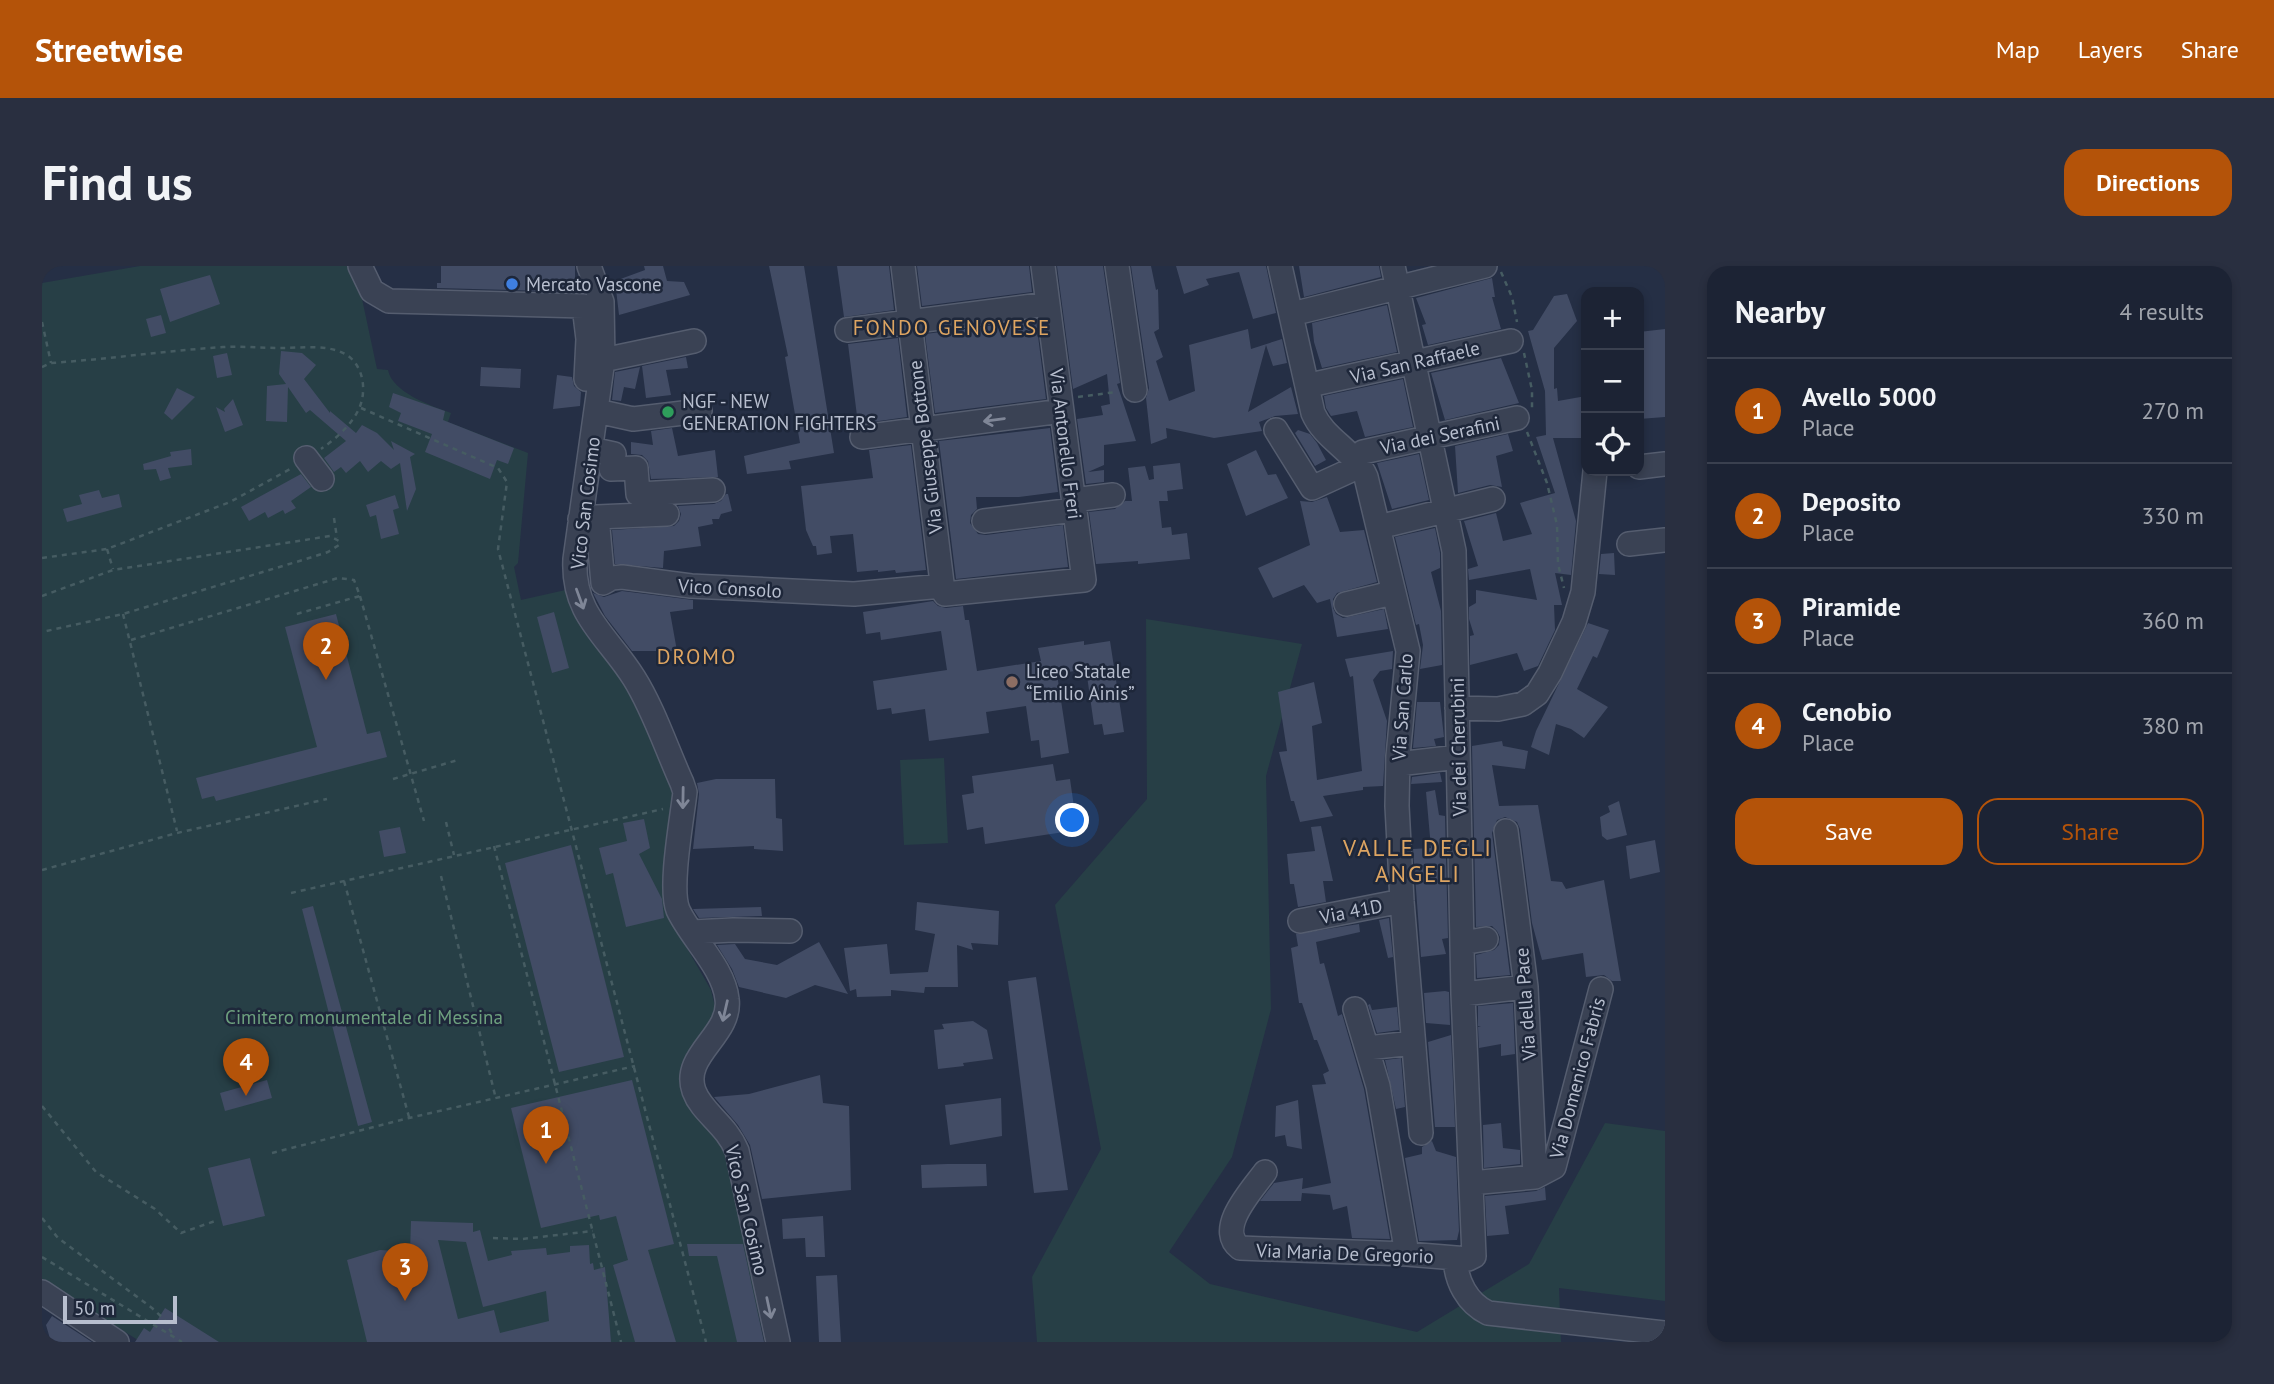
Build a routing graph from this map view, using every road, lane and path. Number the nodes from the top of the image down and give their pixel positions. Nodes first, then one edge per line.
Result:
1 (360, 266) edge
2 (589, 266) edge
3 (903, 266) edge
4 (1043, 266) edge
5 (1117, 266) edge
6 (1280, 266) edge
7 (1485, 266) edge
8 (1499, 266) edge
9 (1395, 277) edge
10 (1048, 304) junction
11 (1304, 311) dead end
12 (42, 322) edge
13 (911, 322) junction
14 (847, 330) dead end
15 (1518, 338) junction
16 (694, 341) dead end
17 (603, 360) junction
18 (1414, 362) junction
19 (51, 363) junction
20 (42, 367) edge
21 (1319, 383) dead end
22 (1135, 390) joint
23 (1061, 405) junction
24 (360, 408) junction
25 (590, 411) junction
26 (700, 411) dead end
27 (1525, 423) junction
28 (923, 430) junction
29 (1276, 430) dead end
30 (862, 437) dead end
31 (1430, 437) junction
32 (591, 449) junction
33 (306, 458) junction
34 (1361, 459) junction
35 (1665, 464) edge
36 (1644, 466) edge
37 (1595, 476) edge
38 (322, 479) dead end
39 (713, 490) dead end
40 (1113, 495) dead end
41 (1493, 499) dead end
42 (1074, 505) junction
43 (1446, 511) junction
44 (667, 514) dead end
45 (334, 518) dead end
46 (589, 518) junction
47 (984, 521) dead end
48 (1391, 524) dead end
49 (337, 538) junction
50 (1665, 540) edge
51 (1629, 544) dead end
52 (107, 549) junction
53 (42, 558) edge
54 (113, 570) junction
55 (942, 586) junction
56 (1392, 593) junction
57 (42, 596) edge
58 (360, 596) junction
59 (1566, 597) dead end
60 (1346, 604) dead end
61 (123, 614) junction
62 (293, 615) dead end
63 (42, 632) edge
64 (131, 640) junction
65 (1457, 708) junction
66 (1458, 757) junction
67 (458, 760) dead end
68 (1398, 764) junction
69 (411, 774) junction
70 (393, 779) dead end
71 (327, 799) dead end
72 (683, 806) junction
73 (424, 821) dead end
74 (446, 822) dead end
75 (572, 828) junction
76 (1506, 831) dead end
77 (177, 832) junction
78 (494, 846) junction
79 (454, 855) junction
80 (42, 870) edge
81 (441, 876) dead end
82 (344, 881) junction
83 (291, 893) dead end
84 (1402, 901) junction
85 (1300, 921) dead end
86 (790, 931) dead end
87 (692, 932) junction
88 (1486, 939) dead end
89 (1462, 943) junction
90 (1527, 987) junction
91 (1601, 989) dead end
92 (1464, 994) junction
93 (1355, 1009) dead end
94 (1413, 1043) junction
95 (1367, 1048) junction
96 (635, 1066) junction
97 (556, 1084) junction
98 (496, 1100) junction
99 (42, 1106) edge
100 (409, 1118) junction
101 (1421, 1133) dead end
102 (272, 1153) dead end
103 (1265, 1172) dead end
104 (1535, 1177) junction
105 (1471, 1183) junction
106 (42, 1218) edge
107 (215, 1221) dead end
108 (593, 1231) junction
109 (493, 1238) dead end
110 (1407, 1254) junction
111 (42, 1257) edge
112 (1455, 1258) junction
113 (42, 1292) edge
114 (1665, 1333) edge
115 (173, 1337) junction
116 (117, 1342) edge
117 (182, 1342) edge
118 (621, 1342) edge
119 (706, 1342) edge
120 (778, 1342) edge

1 - 25 street
2 - 17 street, Vico San Cosimo
3 - 13 street, Via Giuseppe Bottone
4 - 10 street, Via Antonello Freri
5 - 22 street
6 - 34 street, Via San Carlo
7 - 9 street
8 - 15 path
9 - 11 street
9 - 18 street, Via dei Cherubini
10 - 13 street
10 - 23 street, Via Antonello Freri
12 - 19 path
13 - 14 street
13 - 28 street, Via Giuseppe Bottone
15 - 18 street, Via San Raffaele
15 - 27 path
16 - 17 street
17 - 25 street, Vico San Cosimo
18 - 21 street, Via San Raffaele
18 - 31 street, Via dei Cherubini
19 - 20 path
19 - 24 path
22 - 23 path
23 -> 28 street
23 - 42 street, Via Antonello Freri
24 - 33 path
24 - 75 path
25 - 26 street
25 - 32 street, Vico San Cosimo
27 - 31 street, Via dei Serafini
27 - 59 path
28 - 30 street
28 - 55 street, Via Giuseppe Bottone
29 - 34 street, Via dei Serafini
31 - 34 street, Via dei Serafini
31 - 43 street, Via dei Cherubini
32 - 39 street
32 - 46 street, Vico San Cosimo
33 - 38 street
33 - 52 path
34 - 56 street, Via San Carlo
35 - 36 street
37 - 65 street
40 - 42 street
41 - 43 street
42 - 47 street
42 - 55 street, Via Antonello Freri
43 - 48 street
43 - 65 street, Via dei Cherubini
44 - 46 street
45 - 49 path
46 - 55 street, Vico Consolo
46 -> 72 street, Vico San Cosimo
49 - 54 path
49 - 61 path
50 - 51 street
52 - 53 path
52 - 54 path
54 - 57 path
56 - 60 street
56 - 68 street, Via San Carlo
58 - 62 path
58 - 64 path
58 - 69 path
61 - 63 path
61 - 64 path
64 - 77 path
65 - 66 street, Via dei Cherubini
66 - 68 street
66 - 89 street, Via dei Cherubini
67 - 69 path
68 - 84 street, Via San Carlo
69 - 70 path
69 - 73 path
71 - 77 path
72 - 75 path
72 - 87 street, Vico San Cosimo
74 - 79 path
75 - 78 path
75 - 96 path
76 - 90 street, Via della Pace
77 - 80 path
78 - 79 path
78 - 97 path
79 - 82 path
81 - 98 path
82 - 83 path
82 - 100 path
84 - 85 street, Via 41D
84 - 94 street, Via San Carlo
86 - 87 street
87 -> 120 street, Vico San Cosimo
88 - 89 street
89 - 92 street, Via dei Cherubini
90 - 92 street
90 - 104 street, Via della Pace
91 - 104 street, Via Domenico Fabris
92 - 105 street, Via dei Cherubini
93 - 95 street
94 - 95 street
94 - 101 street, Via San Carlo
95 - 110 street
96 - 97 path
96 - 119 path
97 - 98 path
97 - 108 path
98 - 100 path
99 - 107 path
100 - 102 path
103 - 110 street, Via Maria De Gregorio
104 - 105 street, Via Domenico Fabris
105 - 112 street, Via dei Cherubini
106 - 115 path
108 - 109 path
108 - 118 path
110 - 112 street, Via Maria De Gregorio
111 - 115 path
112 - 114 street
113 - 116 street
115 - 117 path

